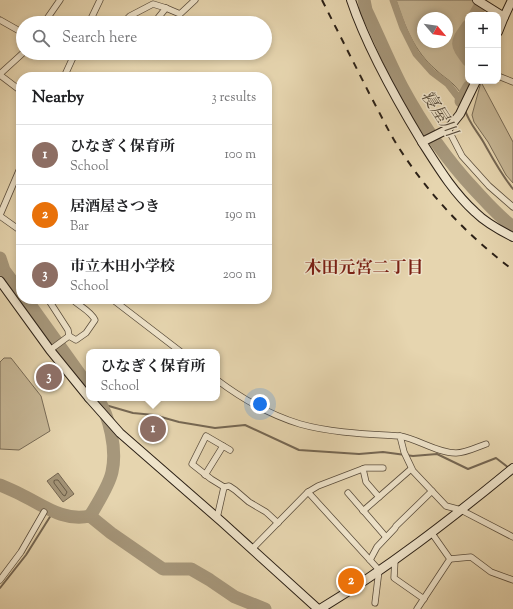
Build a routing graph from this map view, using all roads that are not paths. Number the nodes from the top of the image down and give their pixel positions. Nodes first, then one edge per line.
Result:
1 (60, 0) edge
2 (100, 0) edge
3 (194, 0) edge
4 (352, 0) edge
5 (477, 0) edge
6 (512, 0) edge
7 (166, 8) junction
8 (49, 16) edge
9 (92, 16) edge
10 (130, 16) edge
11 (160, 16) edge
12 (504, 17) junction
13 (0, 20) edge
14 (501, 24) edge
15 (16, 29) edge
16 (16, 59) edge
17 (72, 60) edge
18 (66, 72) edge
19 (0, 74) edge
20 (501, 77) edge
21 (513, 82) edge
22 (474, 84) edge
23 (16, 87) edge
24 (448, 129) junction
25 (422, 142) junction
26 (16, 179) edge
27 (513, 207) edge
28 (0, 215) edge
29 (16, 227) edge
30 (513, 237) edge
31 (0, 280) edge
32 (16, 302) edge
33 (17, 304) edge
34 (51, 304) edge
35 (77, 304) edge
36 (119, 304) edge
37 (69, 336) junction
38 (177, 349) edge
39 (50, 350) junction
40 (220, 382) edge
41 (86, 394) edge
42 (92, 401) edge
43 (400, 436) junction
44 (486, 444) dead end
45 (223, 446) junction
46 (230, 450) dead end
47 (363, 468) junction
48 (383, 468) dead end
49 (411, 469) junction
50 (511, 470) edge
51 (205, 475) junction
52 (224, 487) junction
53 (432, 491) junction
54 (308, 492) junction
55 (348, 493) dead end
56 (379, 497) junction
57 (461, 510) junction
58 (363, 511) junction
59 (44, 512) dead end
60 (217, 518) junction
61 (278, 523) junction
62 (431, 532) junction
63 (386, 537) junction
64 (513, 537) edge
65 (252, 549) junction
66 (395, 559) junction
67 (450, 559) junction
68 (370, 560) junction
69 (379, 570) junction
70 (0, 580) edge
71 (513, 580) edge
72 (424, 599) junction
73 (375, 603) dead end
74 (319, 609) edge
75 (418, 609) edge

1 - 8 street
2 - 9 street
3 - 7 street
4 - 25 street
5 - 12 street
6 - 12 street
7 - 10 street
7 - 11 street
12 - 14 street
13 - 15 street
16 - 19 street
17 - 18 street
19 - 23 street
20 - 21 street
22 - 24 street
24 - 25 street
24 - 27 street
25 - 30 street
26 - 28 street
28 - 29 street
31 - 32 street
33 - 39 street
34 - 37 street
35 - 37 street
36 - 38 street
37 - 39 street
39 - 41 street
40 - 43 street
42 - 60 street
43 - 44 street
43 - 49 street
45 - 46 street
45 - 51 street
45 - 51 street
47 - 48 street
47 - 54 street
47 - 56 street
49 - 53 street
49 - 56 street
50 - 57 street
51 - 52 street
52 - 60 street
52 - 61 street
53 - 57 street
53 - 63 street
54 - 61 street
54 - 68 street
55 - 58 street
56 - 58 street
57 - 62 street
57 - 64 street
58 - 63 street
59 - 70 street
60 - 65 street
61 - 65 street
62 - 66 street
62 - 67 street
63 - 68 street
65 - 74 street
66 - 69 street
66 - 72 street
67 - 71 street
67 - 72 street
68 - 69 street
69 - 73 street
69 - 74 street
72 - 75 street

